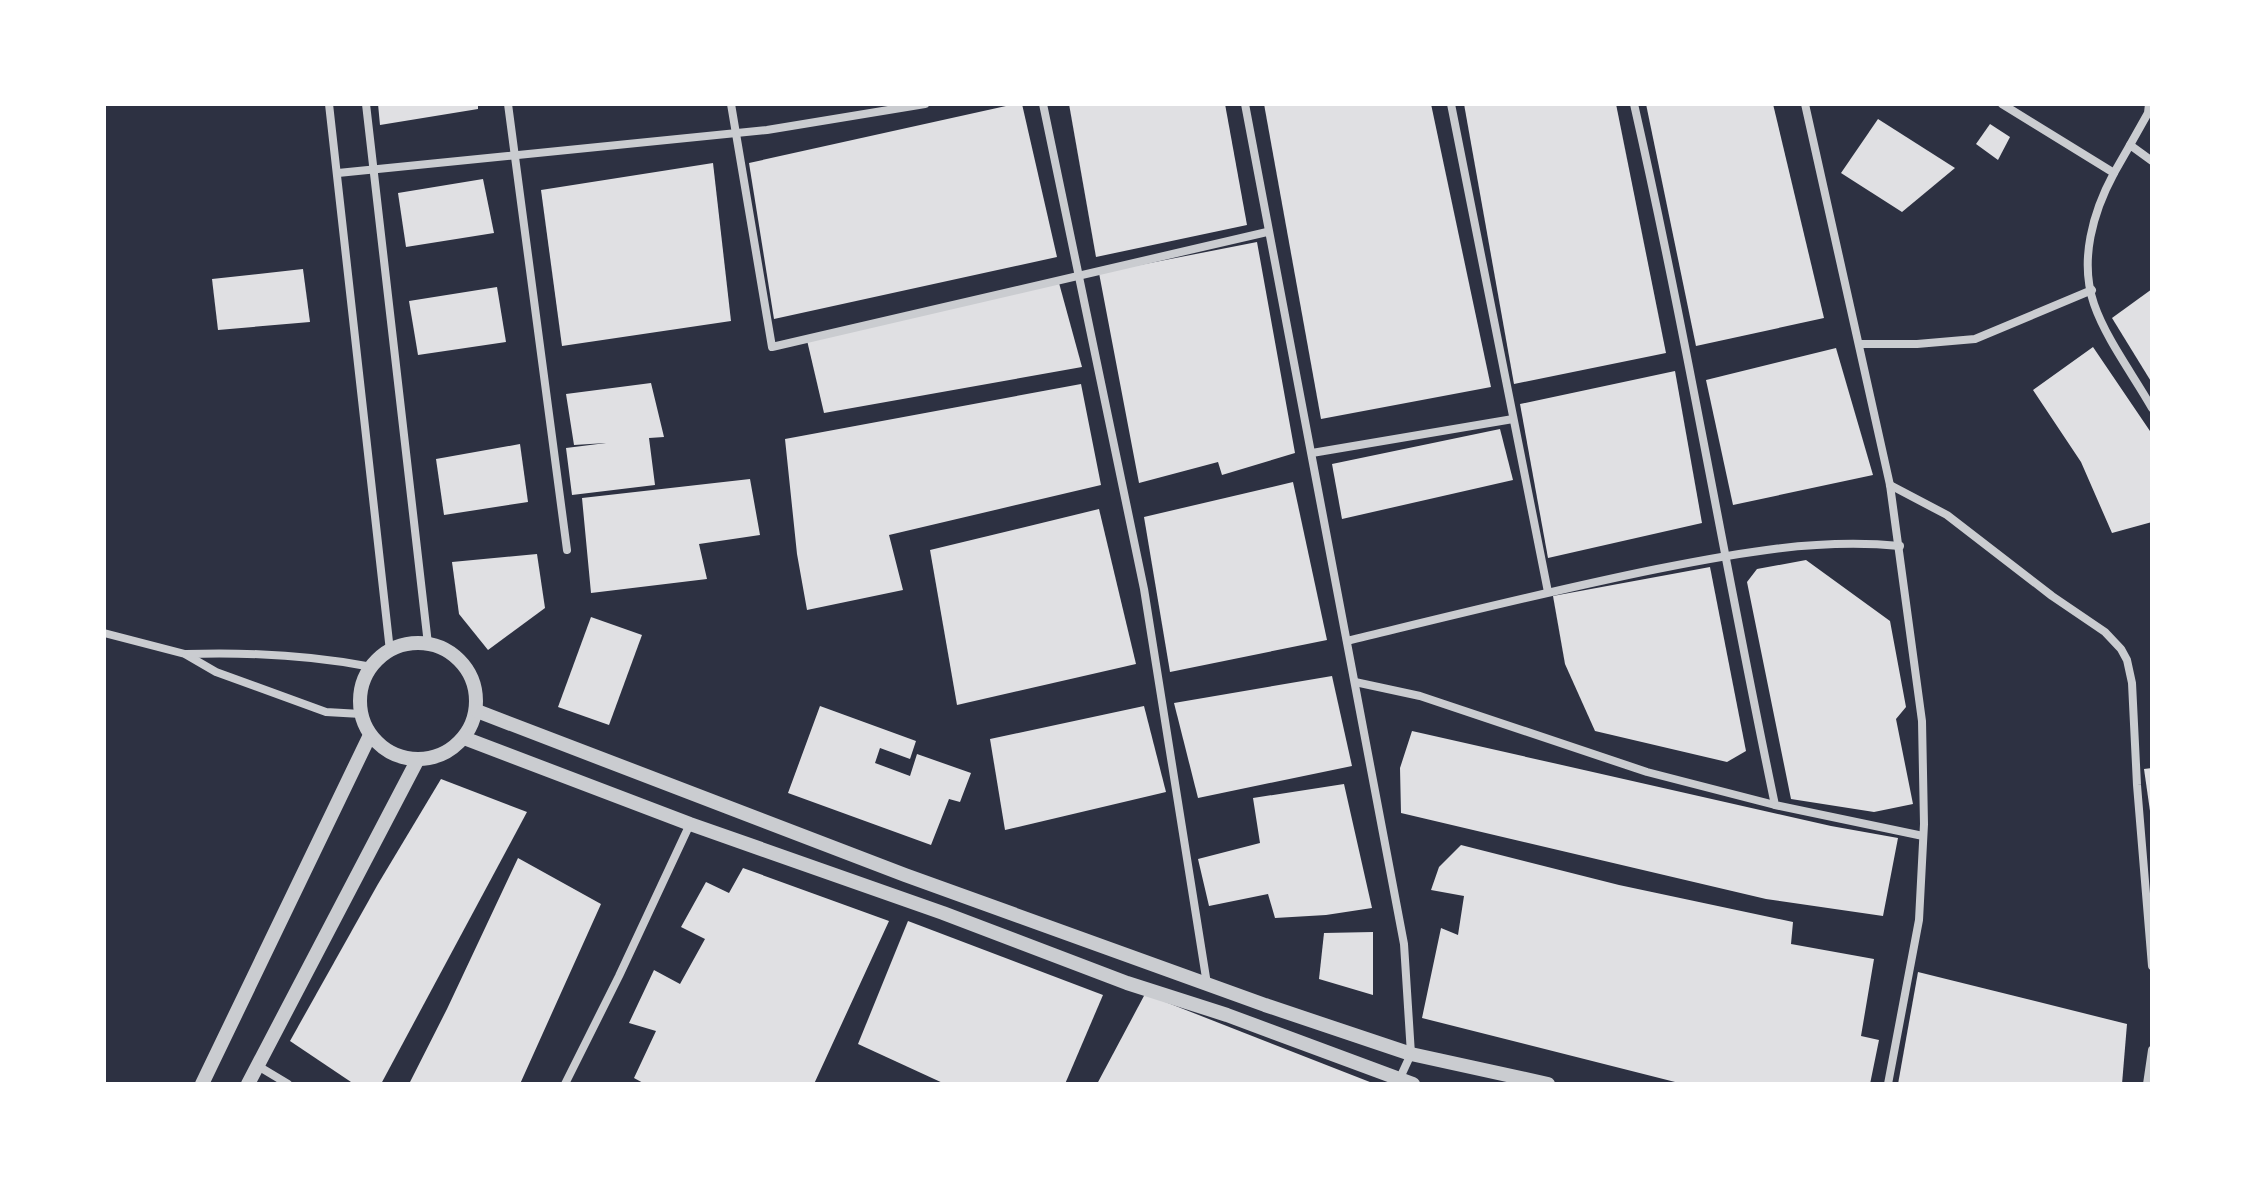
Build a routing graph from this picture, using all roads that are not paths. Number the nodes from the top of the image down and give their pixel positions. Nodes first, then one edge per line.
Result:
1 (329, 104) edge
2 (366, 104) edge
3 (508, 104) edge
4 (731, 104) edge
5 (925, 104) edge
6 (1043, 104) edge
7 (1245, 104) edge
8 (1451, 104) edge
9 (1634, 104) edge
10 (1805, 104) edge
11 (2002, 104) edge
12 (2149, 104) edge
13 (735, 133) junction
14 (2130, 145) junction
15 (515, 155) junction
16 (2152, 161) edge
17 (374, 168) junction
18 (338, 173) junction
19 (2114, 173) junction
20 (1267, 232) junction
21 (1079, 276) junction
22 (2092, 290) junction
23 (1859, 344) junction
24 (2152, 408) edge
25 (1513, 419) junction
26 (1312, 453) junction
27 (1890, 485) junction
28 (1900, 546) junction
29 (567, 550) dead end
30 (1724, 556) junction
31 (1548, 592) junction
32 (104, 633) edge
33 (1347, 641) junction
34 (428, 644) junction
35 (390, 651) junction
36 (185, 654) junction
37 (372, 667) junction
38 (1355, 682) junction
39 (477, 711) junction
40 (361, 714) junction
41 (370, 735) junction
42 (464, 738) junction
43 (418, 759) junction
44 (1775, 805) junction
45 (690, 824) junction
46 (1923, 836) junction
47 (2152, 966) edge
48 (1207, 984) junction
49 (2152, 1050) edge
50 (1411, 1054) junction
51 (258, 1066) junction
52 (2150, 1071) edge
53 (1403, 1083) edge
54 (202, 1084) edge
55 (248, 1084) edge
56 (288, 1084) edge
57 (565, 1084) edge
58 (1548, 1084) edge
59 (1888, 1084) edge
60 (2147, 1084) edge

1 - 18 street
2 - 17 street
3 - 15 street
4 - 13 street
5 - 13 street
6 - 21 street
7 - 20 street
8 - 25 street
9 - 30 street
10 - 23 street
11 - 19 street
12 - 14 street
13 - 15 street
13 - 21 street
14 - 16 street
14 - 19 street
15 - 17 street
15 - 29 street
17 - 18 street
17 - 34 street
18 - 35 street
19 - 22 street
20 - 21 street
20 - 26 street
21 - 48 street
22 - 23 street
22 - 24 street
23 - 27 street
25 - 26 street
25 - 31 street
26 - 33 street
27 - 28 street
27 - 47 street
28 - 30 street
28 - 46 street
30 - 31 street
30 - 44 street
31 - 33 street
32 - 36 street
33 - 38 street
34 - 35 street
34 - 39 street
35 - 37 street
36 - 37 street
36 - 40 street
37 - 40 street
38 - 44 street
38 - 50 street
39 - 42 street
39 - 48 street
40 - 41 street
41 - 43 street
41 - 54 street
42 - 43 street
42 - 45 street
43 - 51 street
44 - 46 street
45 - 53 street
45 - 57 street
46 - 59 street
48 - 50 street
49 - 52 street
50 - 53 street
50 - 58 street
51 - 55 street
51 - 56 street
52 - 60 street

